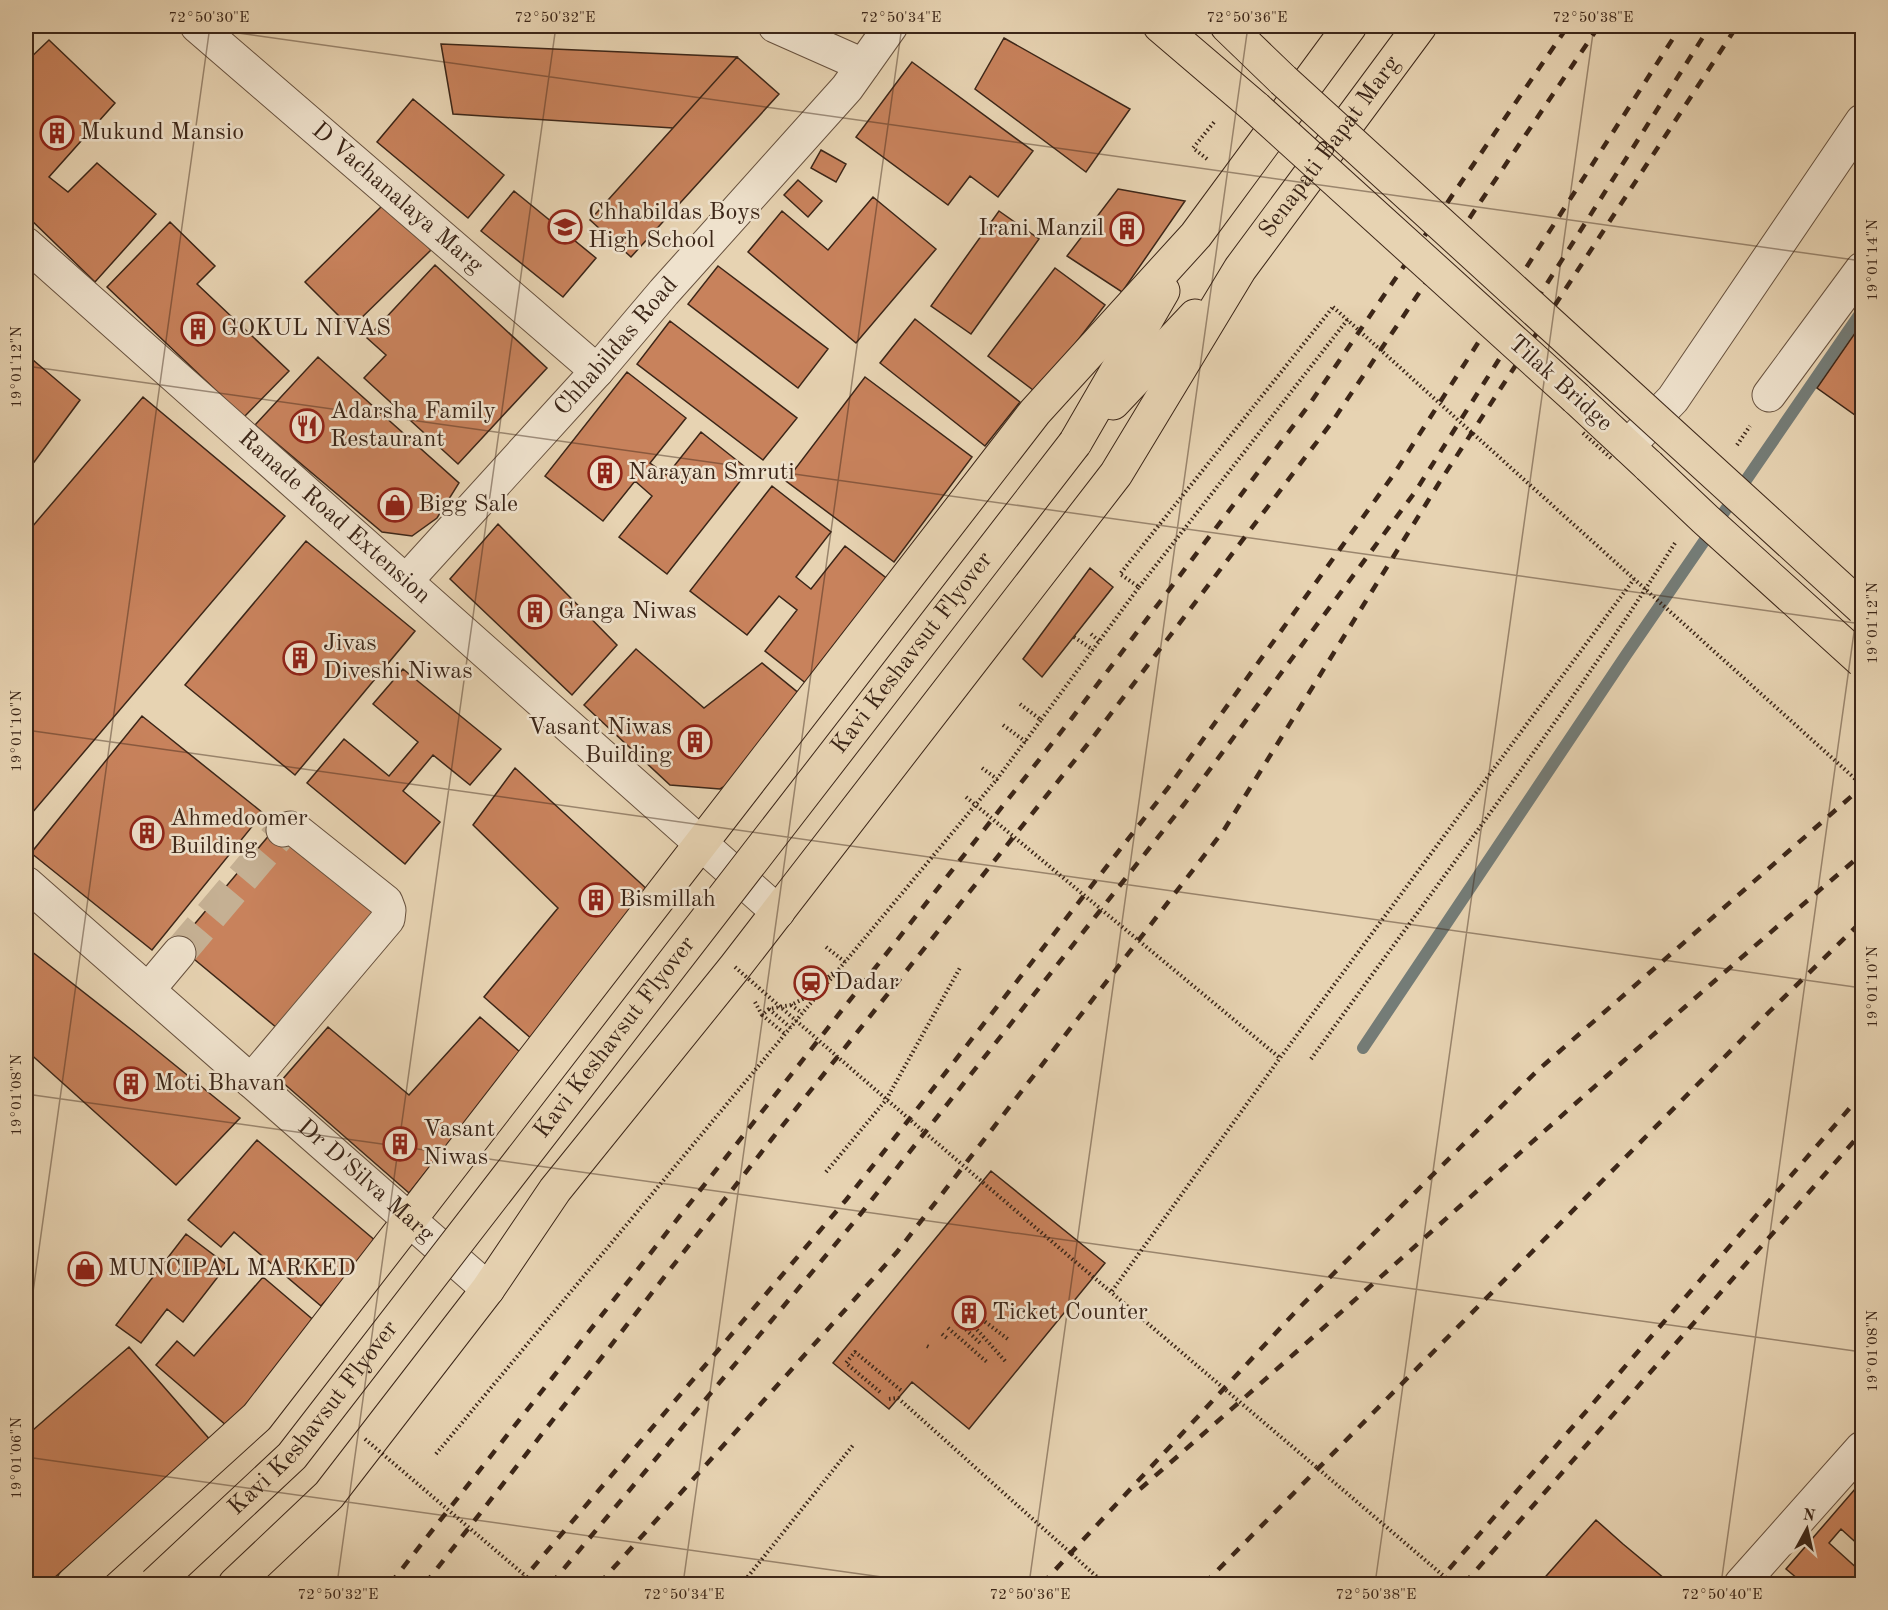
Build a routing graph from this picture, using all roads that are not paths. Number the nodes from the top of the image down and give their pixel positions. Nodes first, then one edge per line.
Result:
1 (197, 26) edge
2 (775, 26) edge
3 (891, 26) edge
4 (1160, 26) edge
5 (1227, 26) edge
6 (1350, 26) edge
7 (1420, 26) edge
8 (863, 65) junction
9 (1863, 121) edge
10 (1196, 235) junction
11 (26, 244) edge
12 (1240, 269) junction
13 (1863, 269) edge
14 (597, 371) junction
15 (1769, 395) road end
16 (1654, 418) junction
17 (1075, 443) junction
18 (1628, 446) junction
19 (406, 581) junction
20 (1863, 608) edge
21 (1863, 661) edge
22 (283, 830) dead end
23 (701, 844) junction
24 (26, 883) edge
25 (778, 912) junction
26 (179, 953) tunnel mouth
27 (148, 990) junction
28 (251, 1081) junction
29 (410, 1220) junction
30 (488, 1289) junction
31 (1863, 1448) edge
32 (73, 1584) edge
33 (154, 1584) edge
34 (235, 1584) edge
35 (1741, 1584) edge

1 - 14 street, D Vachanalaya Marg
2 - 8 street
3 - 8 street, Chhabildas Road
4 - 18 main road, Tilak Bridge, bridge
5 - 16 main road, Tilak Bridge, bridge
6 - 10 main road
7 - 12 main road, Senapati Bapat Marg
8 - 14 street, Chhabildas Road
9 - 16 street
10 - 17 main road, Kavi Keshavsut Flyover
10 - 23 main road
11 - 19 street, Ranade Road Extension
12 - 17 main road, Kavi Keshavsut Flyover
12 - 25 main road
13 - 15 street
14 - 19 street, Chhabildas Road
16 - 18 street
16 - 20 main road, Tilak Bridge, bridge
17 - 33 main road, Kavi Keshavsut Flyover, bridge
18 - 21 main road, Tilak Bridge, bridge
19 - 23 street, Ranade Road Extension
22 - 28 street
23 - 25 street, Ranade Road Extension
23 - 29 main road
24 - 27 street, Dr D'Silva Marg
25 - 30 main road
26 - 27 street
27 - 28 street, Dr D'Silva Marg
28 - 29 street, Dr D'Silva Marg
29 - 30 street, Dr D'Silva Marg
29 - 32 main road
30 - 34 main road
31 - 35 street

